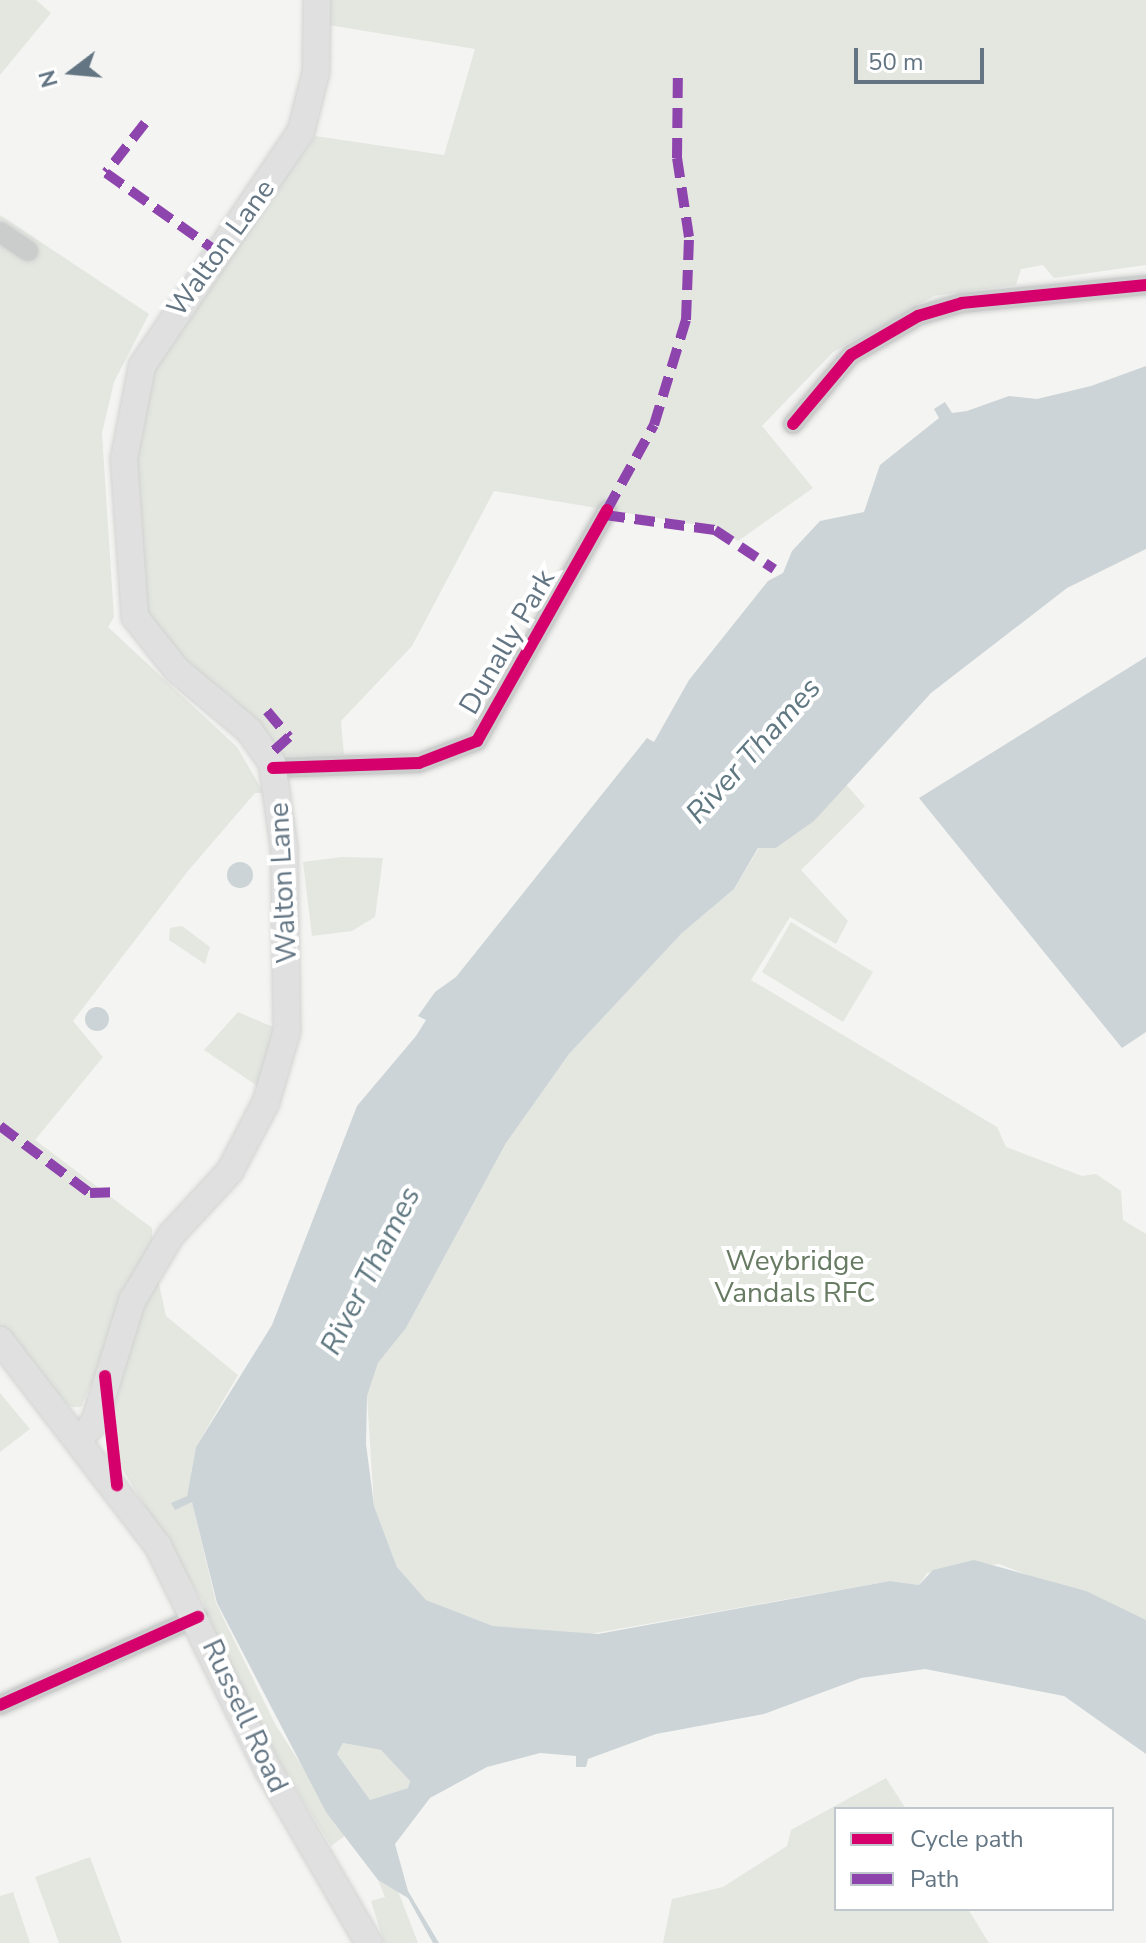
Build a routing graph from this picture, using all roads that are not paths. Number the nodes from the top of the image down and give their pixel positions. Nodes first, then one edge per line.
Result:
1 (317, 0) edge
2 (0, 232) edge
3 (28, 251) dead end
4 (1146, 285) edge
5 (793, 424) dead end
6 (607, 510) dead end
7 (273, 768) junction
8 (0, 1340) edge
9 (81, 1437) junction
10 (198, 1617) junction
11 (0, 1705) edge
12 (369, 1943) edge

1 - 7 main road, Walton Lane
2 - 3 street
4 - 5 street
6 - 7 street, Dunally Park
7 - 9 main road, Walton Lane
8 - 9 main road, Russell Road
9 - 10 main road, Russell Road
10 - 11 street
10 - 12 main road, Russell Road

